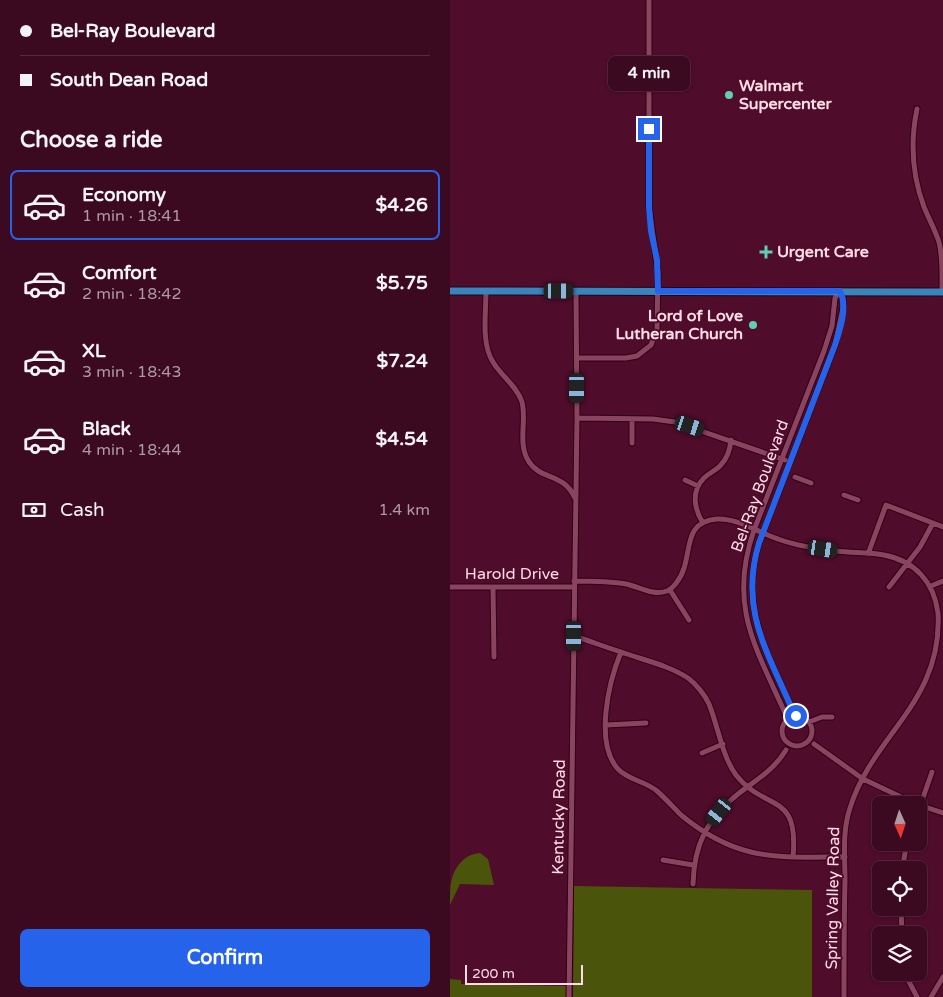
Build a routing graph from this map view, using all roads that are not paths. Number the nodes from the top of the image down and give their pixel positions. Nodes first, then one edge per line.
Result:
1 (649, 0) edge
2 (917, 109) dead end
3 (450, 291) edge
4 (486, 291) junction
5 (576, 291) junction
6 (658, 291) junction
7 (840, 291) junction
8 (943, 292) edge
9 (830, 334) junction
10 (838, 336) junction
11 (577, 358) junction
12 (809, 389) junction
13 (817, 392) junction
14 (577, 418) junction
15 (632, 420) junction
16 (731, 440) junction
17 (632, 443) dead end
18 (782, 458) junction
19 (790, 462) junction
20 (795, 477) dead end
21 (576, 480) junction
22 (685, 480) dead end
23 (811, 483) dead end
24 (576, 486) junction
25 (698, 486) junction
26 (570, 490) junction
27 (844, 495) dead end
28 (858, 500) dead end
29 (576, 502) junction
30 (703, 523) junction
31 (933, 523) junction
32 (943, 527) edge
33 (754, 530) junction
34 (762, 533) junction
35 (868, 554) junction
36 (908, 564) junction
37 (943, 581) edge
38 (574, 584) junction
39 (930, 586) junction
40 (450, 587) edge
41 (493, 587) junction
42 (889, 587) dead end
43 (670, 590) junction
44 (941, 619) edge
45 (689, 620) dead end
46 (756, 621) junction
47 (748, 622) junction
48 (574, 636) junction
49 (621, 652) junction
50 (494, 657) dead end
51 (799, 716) junction
52 (832, 717) dead end
53 (786, 720) junction
54 (809, 722) junction
55 (646, 723) dead end
56 (606, 724) junction
57 (812, 735) junction
58 (784, 739) junction
59 (723, 744) junction
60 (806, 744) junction
61 (814, 744) junction
62 (795, 746) junction
63 (786, 750) junction
64 (702, 753) dead end
65 (932, 772) dead end
66 (863, 780) junction
67 (749, 787) junction
68 (897, 796) edge
69 (923, 796) edge
70 (928, 809) edge
71 (943, 813) edge
72 (706, 831) junction
73 (793, 857) junction
74 (845, 857) junction
75 (664, 860) dead end
76 (694, 865) junction
77 (693, 884) dead end
78 (943, 977) edge
79 (908, 981) edge
80 (569, 997) edge
81 (844, 997) edge
82 (916, 997) edge
83 (931, 997) edge

1 - 6 street
2 - 8 street
3 - 4 main road
4 - 5 main road
4 - 26 street
5 - 6 main road
5 - 11 street, Kentucky Road
6 - 7 main road
6 - 11 street
7 - 8 main road
7 - 9 street, Bel-Ray Boulevard
7 - 10 street, Bel-Ray Boulevard
9 - 10 street
9 - 12 street, Bel-Ray Boulevard
10 - 13 street, Bel-Ray Boulevard
11 - 14 street, Kentucky Road
12 - 13 street
12 - 18 street, Bel-Ray Boulevard
13 - 19 street, Bel-Ray Boulevard
14 - 15 street
14 - 21 street, Kentucky Road
15 - 16 street
15 - 17 street
16 - 18 street
16 - 25 street
18 - 19 street
18 - 33 street, Bel-Ray Boulevard
19 - 34 street, Bel-Ray Boulevard
20 - 23 street
21 - 24 street, Kentucky Road
21 - 26 street
22 - 25 street
24 - 26 street
24 - 29 street, Kentucky Road
25 - 30 street
26 - 29 street
27 - 28 street
29 - 38 street, Kentucky Road
30 - 33 street, Spring Valley Road
30 - 43 street
31 - 32 street
31 - 35 street
31 - 36 street
33 - 34 street, Spring Valley Road
33 - 47 street, Bel-Ray Boulevard
34 - 35 street, Spring Valley Road
34 - 46 street, Bel-Ray Boulevard
35 - 36 street, Spring Valley Road
36 - 39 street, Spring Valley Road
36 - 42 street
37 - 39 street
38 - 41 street, Harold Drive
38 - 43 street
38 - 48 street, Kentucky Road
39 - 44 street, Spring Valley Road
40 - 41 street, Harold Drive
41 - 50 street
43 - 45 street
44 - 66 street, Spring Valley Road
46 - 47 street
46 - 51 street, Bel-Ray Boulevard
47 - 53 street, Bel-Ray Boulevard
48 - 49 street
48 - 80 street, Kentucky Road
49 - 56 street
49 - 59 street
51 - 53 street
51 - 54 street, Bel-Ray Boulevard
52 - 54 street
53 - 58 street, Bel-Ray Boulevard
54 - 57 street
55 - 56 street
56 - 72 street
57 - 60 street
57 - 61 street
58 - 62 street
58 - 63 street, Bel-Ray Boulevard
59 - 64 street
59 - 67 street
60 - 61 street
60 - 62 street
61 - 66 street
62 - 63 street
63 - 67 street
65 - 69 street
66 - 68 street
66 - 74 street, Spring Valley Road
67 - 72 street
67 - 73 street
70 - 71 street
72 - 73 street
72 - 76 street
73 - 74 street
74 - 81 street, Spring Valley Road
75 - 76 street
76 - 77 street
78 - 83 street
79 - 82 street

